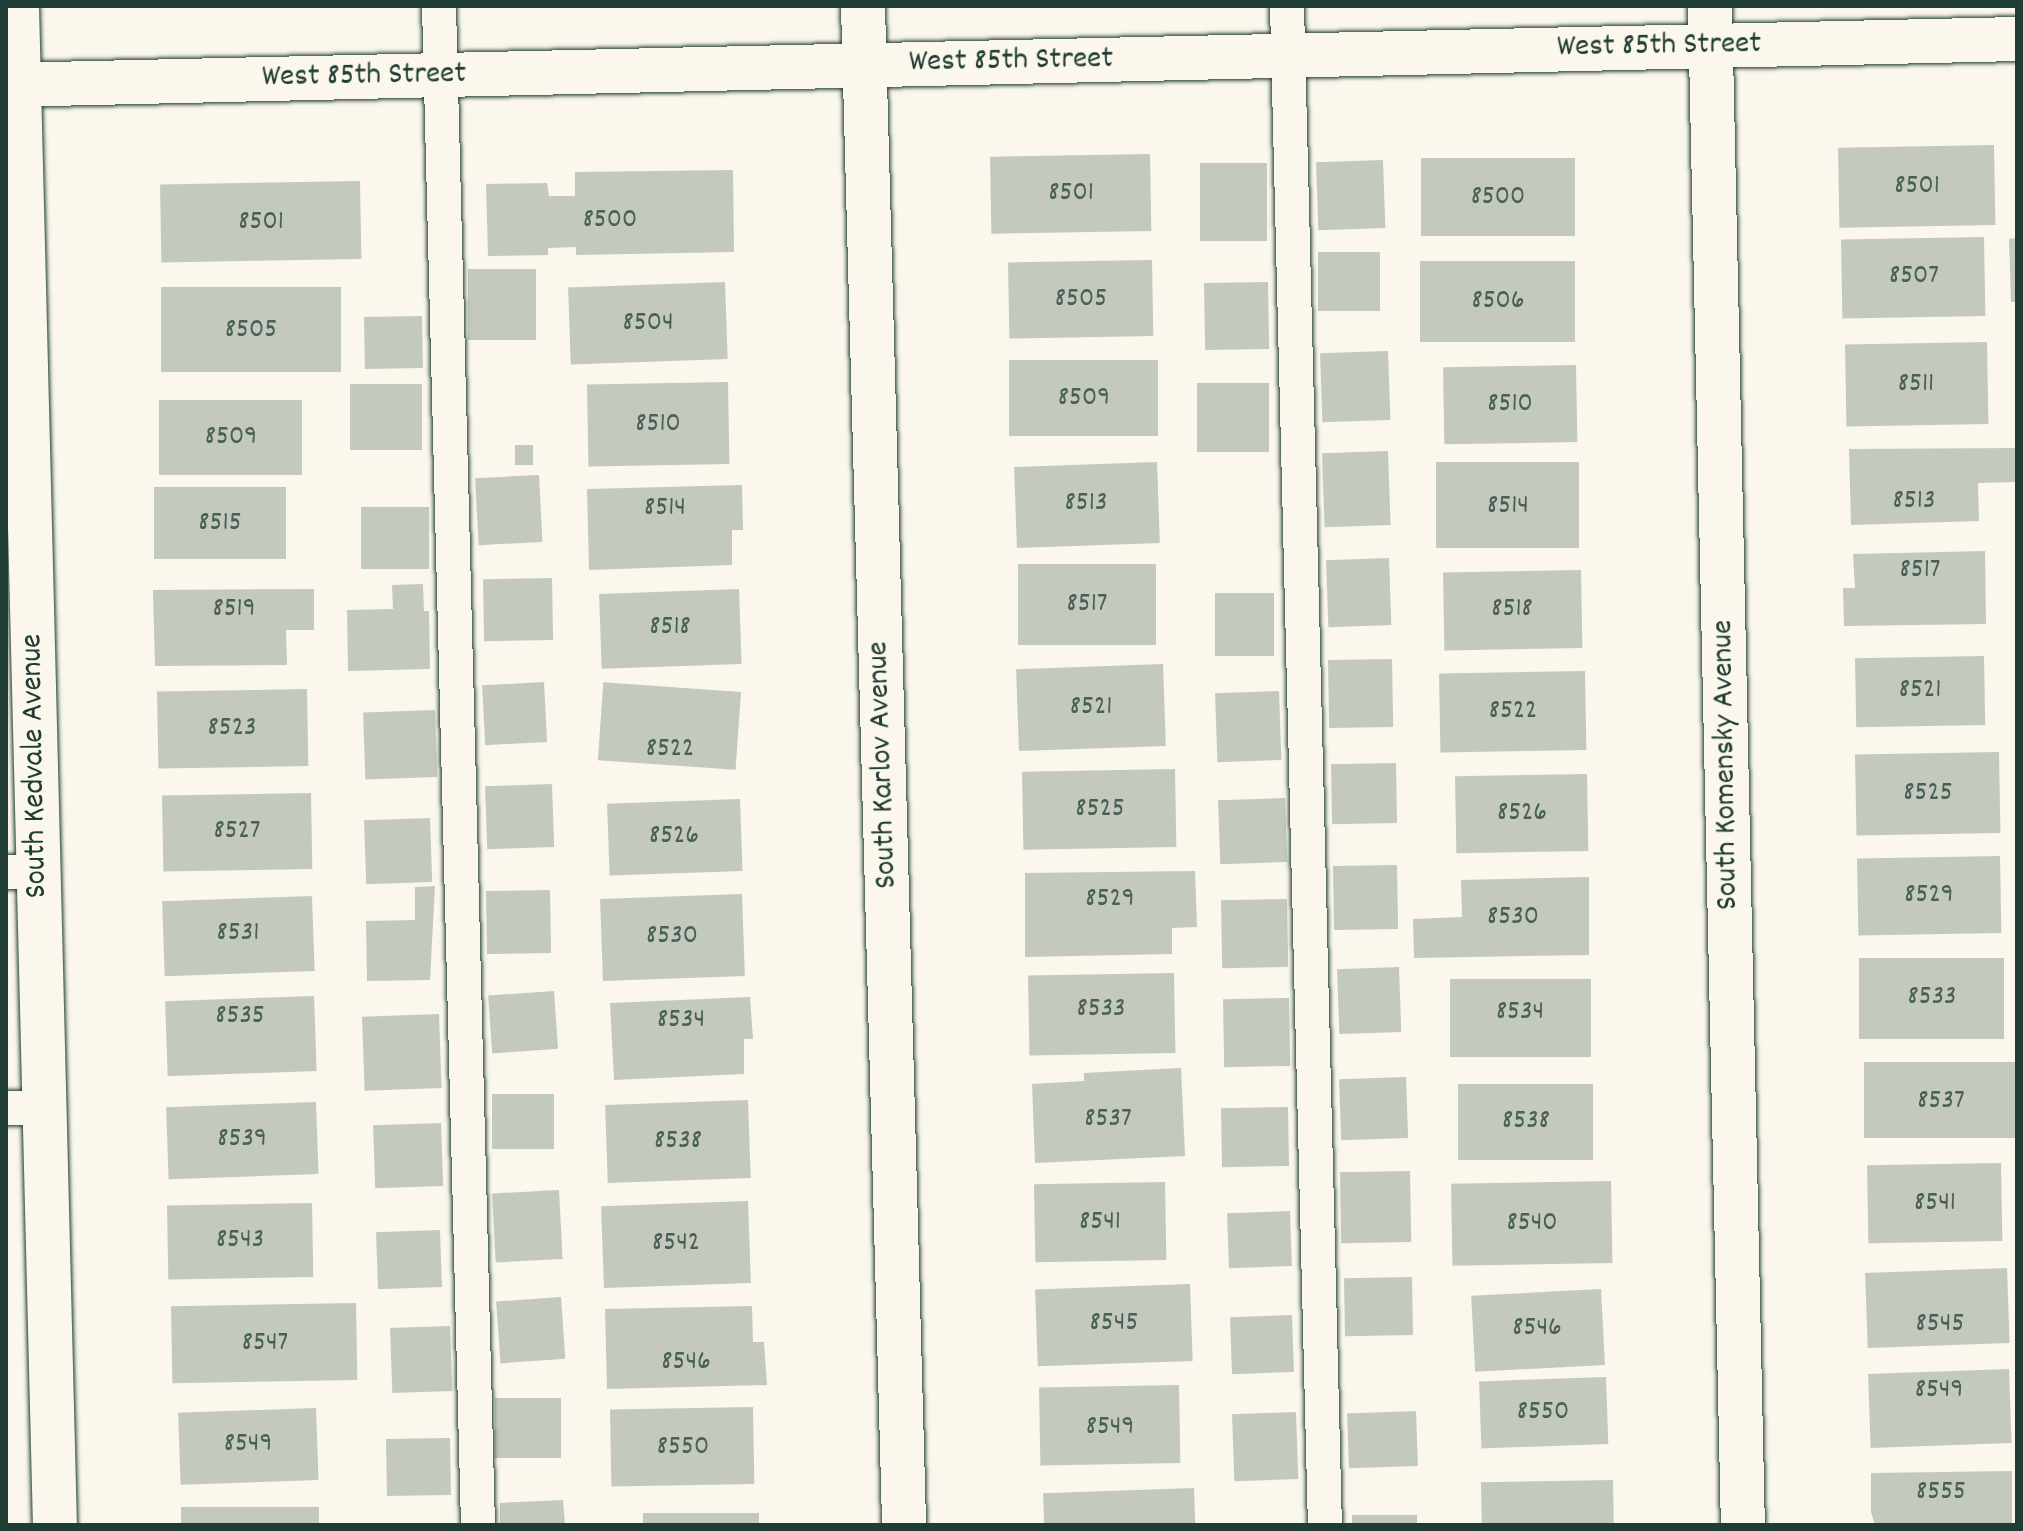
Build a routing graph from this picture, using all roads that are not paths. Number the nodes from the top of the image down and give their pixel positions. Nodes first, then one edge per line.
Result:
1 (17, 6) edge
2 (439, 6) edge
3 (863, 6) edge
4 (1287, 6) edge
5 (1711, 26) edge
6 (2017, 39) edge
7 (1288, 55) junction
8 (865, 65) junction
9 (441, 75) junction
10 (12, 85) edge
11 (22, 872) edge
12 (25, 1108) edge
13 (55, 1525) edge
14 (478, 1525) edge
15 (904, 1525) edge
16 (1325, 1525) edge
17 (1743, 1525) edge

1 - 10 street, South Kedvale Avenue
2 - 9 lane
3 - 8 street, South Karlov Avenue
4 - 7 lane
5 - 6 street, West 85th Street
5 - 7 street, West 85th Street
5 - 17 street, South Komensky Avenue
7 - 8 street, West 85th Street
7 - 16 lane
8 - 9 street, West 85th Street
8 - 15 street, South Karlov Avenue
9 - 10 street, West 85th Street
9 - 14 lane
10 - 11 street, South Kedvale Avenue
11 - 12 street, South Kedvale Avenue
12 - 13 street, South Kedvale Avenue

